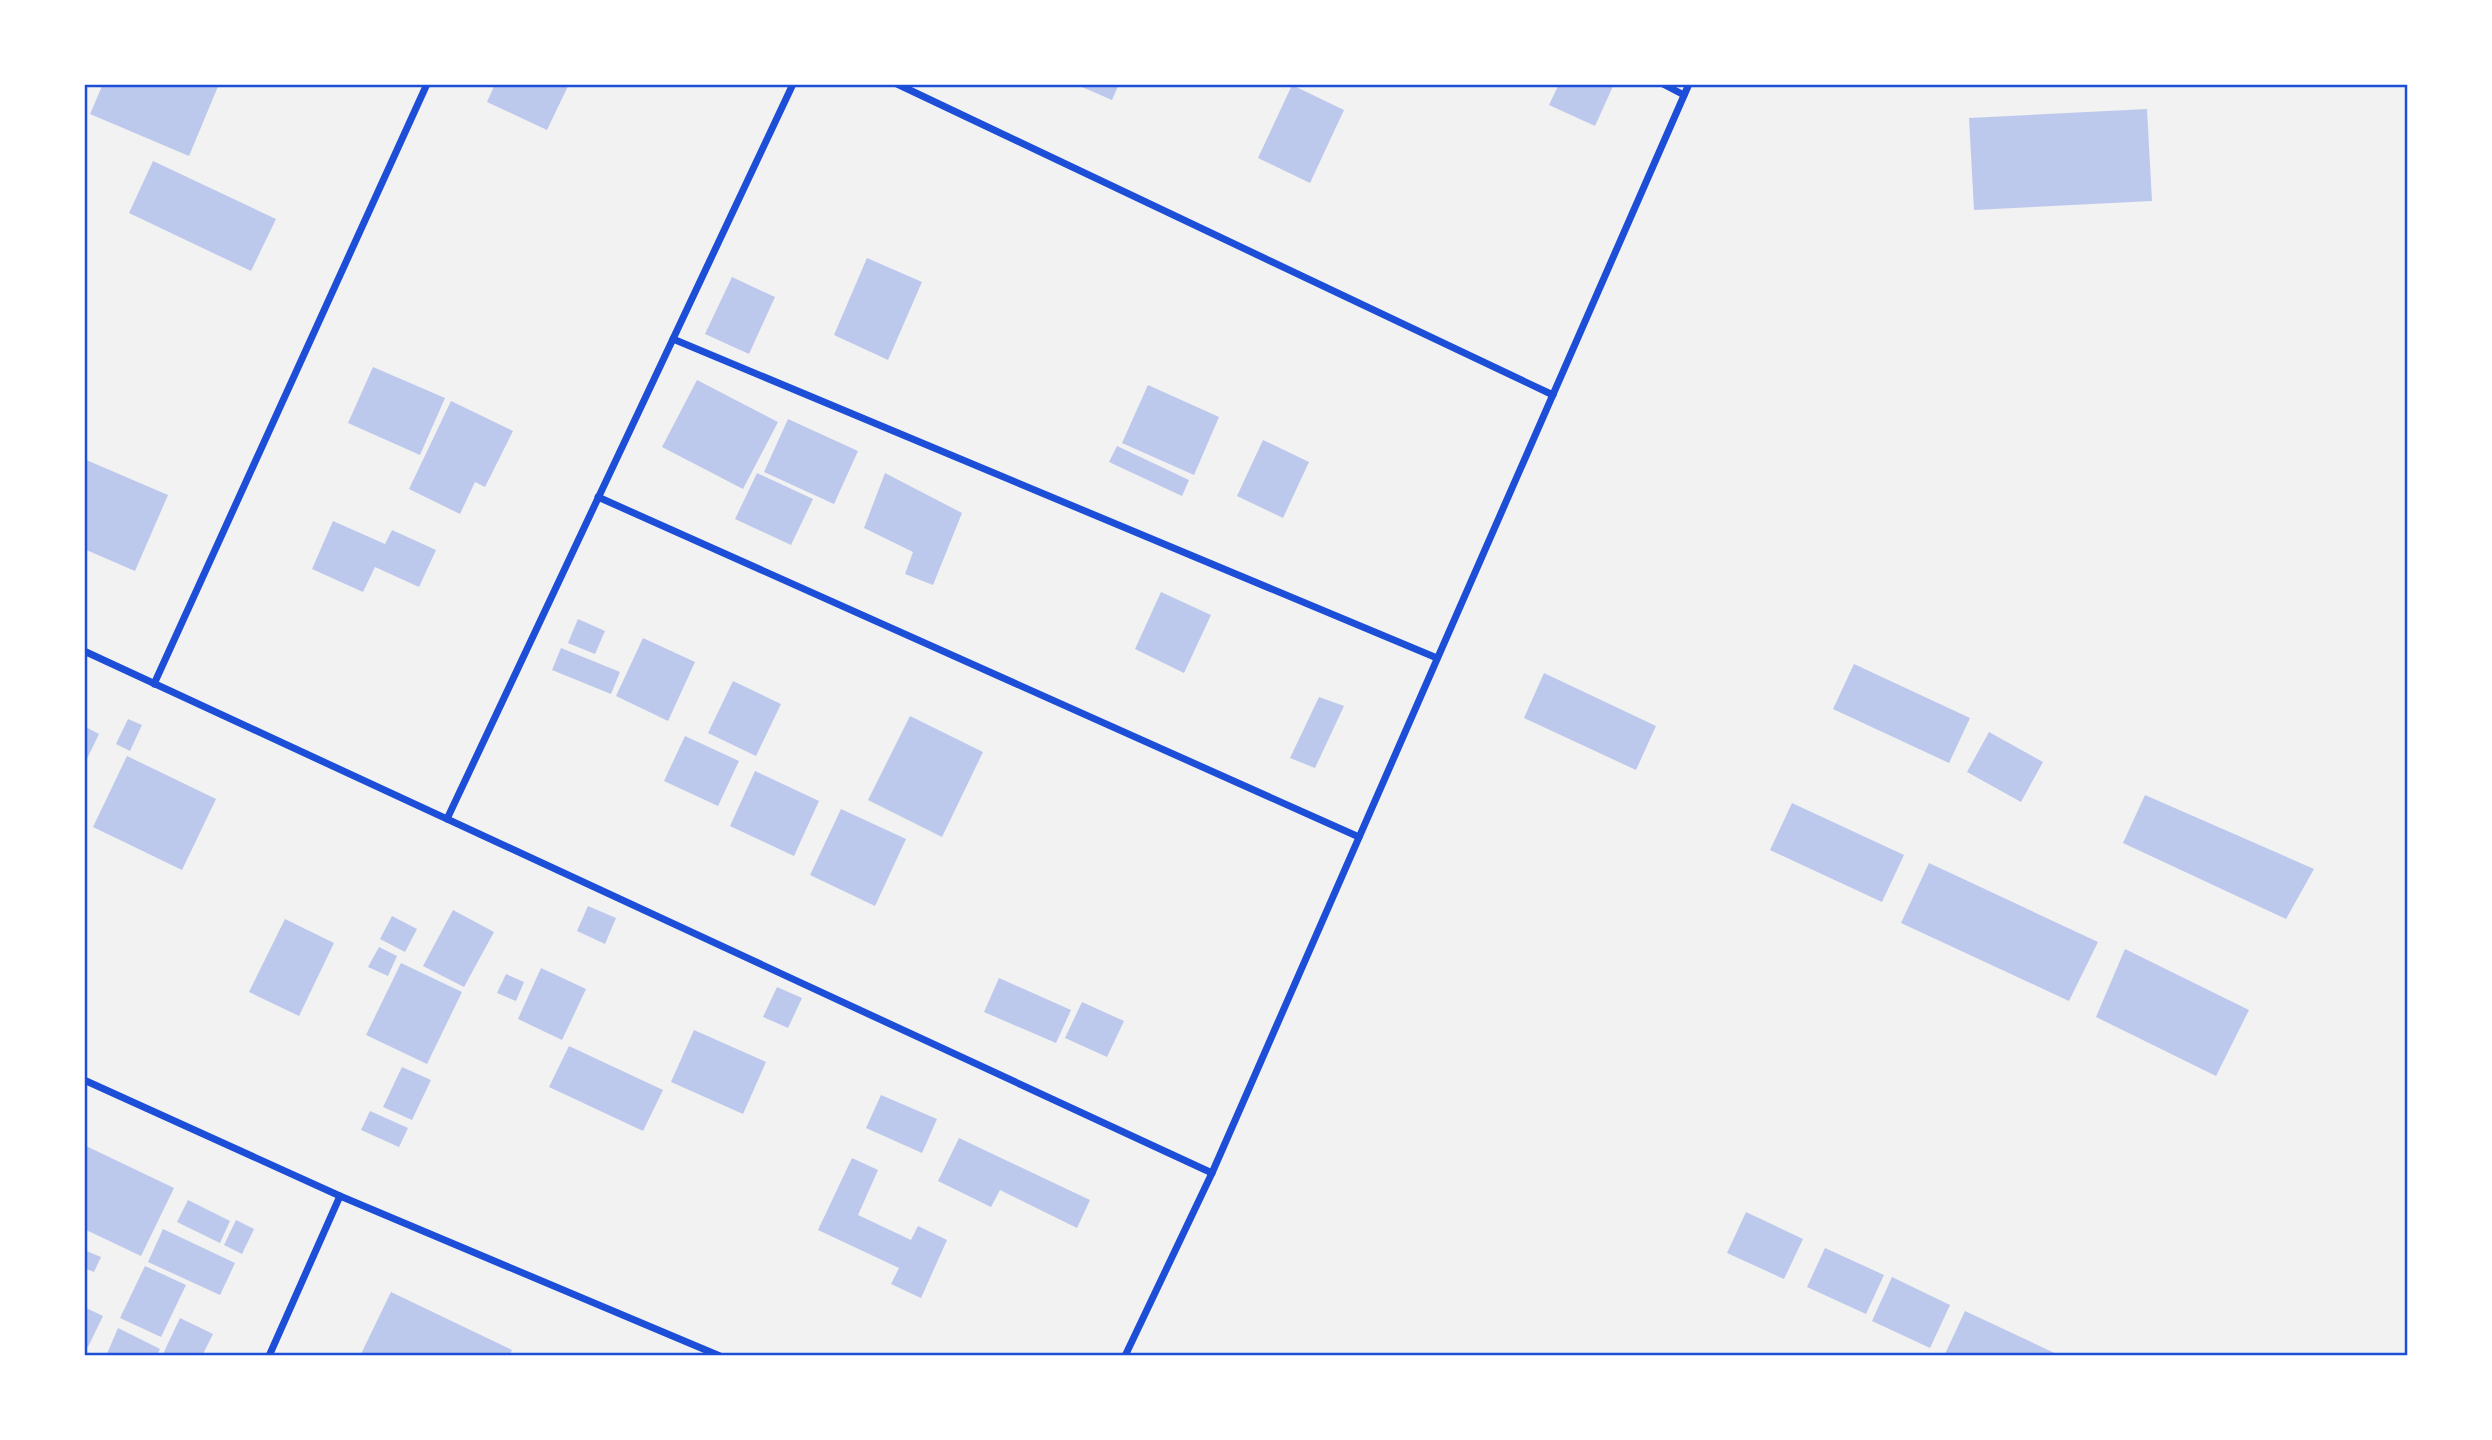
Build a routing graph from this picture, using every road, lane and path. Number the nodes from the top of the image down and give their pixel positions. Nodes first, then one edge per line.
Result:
1 (427, 84) edge
2 (793, 84) edge
3 (897, 84) edge
4 (1662, 84) edge
5 (1689, 84) edge
6 (1684, 94) junction
7 (673, 339) junction
8 (1553, 395) junction
9 (598, 497) junction
10 (84, 651) edge
11 (1437, 658) junction
12 (154, 684) junction
13 (447, 819) junction
14 (1359, 837) junction
15 (84, 1080) edge
16 (1212, 1173) junction
17 (340, 1196) junction
18 (705, 1353) edge
19 (269, 1356) edge
20 (720, 1356) edge
21 (1125, 1356) edge

1 - 12 street
2 - 7 street
3 - 8 street
4 - 6 street
5 - 6 street
6 - 8 street
7 - 9 street
7 - 11 street
8 - 11 street
9 - 13 street
9 - 14 street
10 - 12 street
11 - 14 street
12 - 13 street
13 - 16 street
14 - 16 street
15 - 17 street
16 - 21 street
17 - 18 street
17 - 19 street
18 - 20 street

